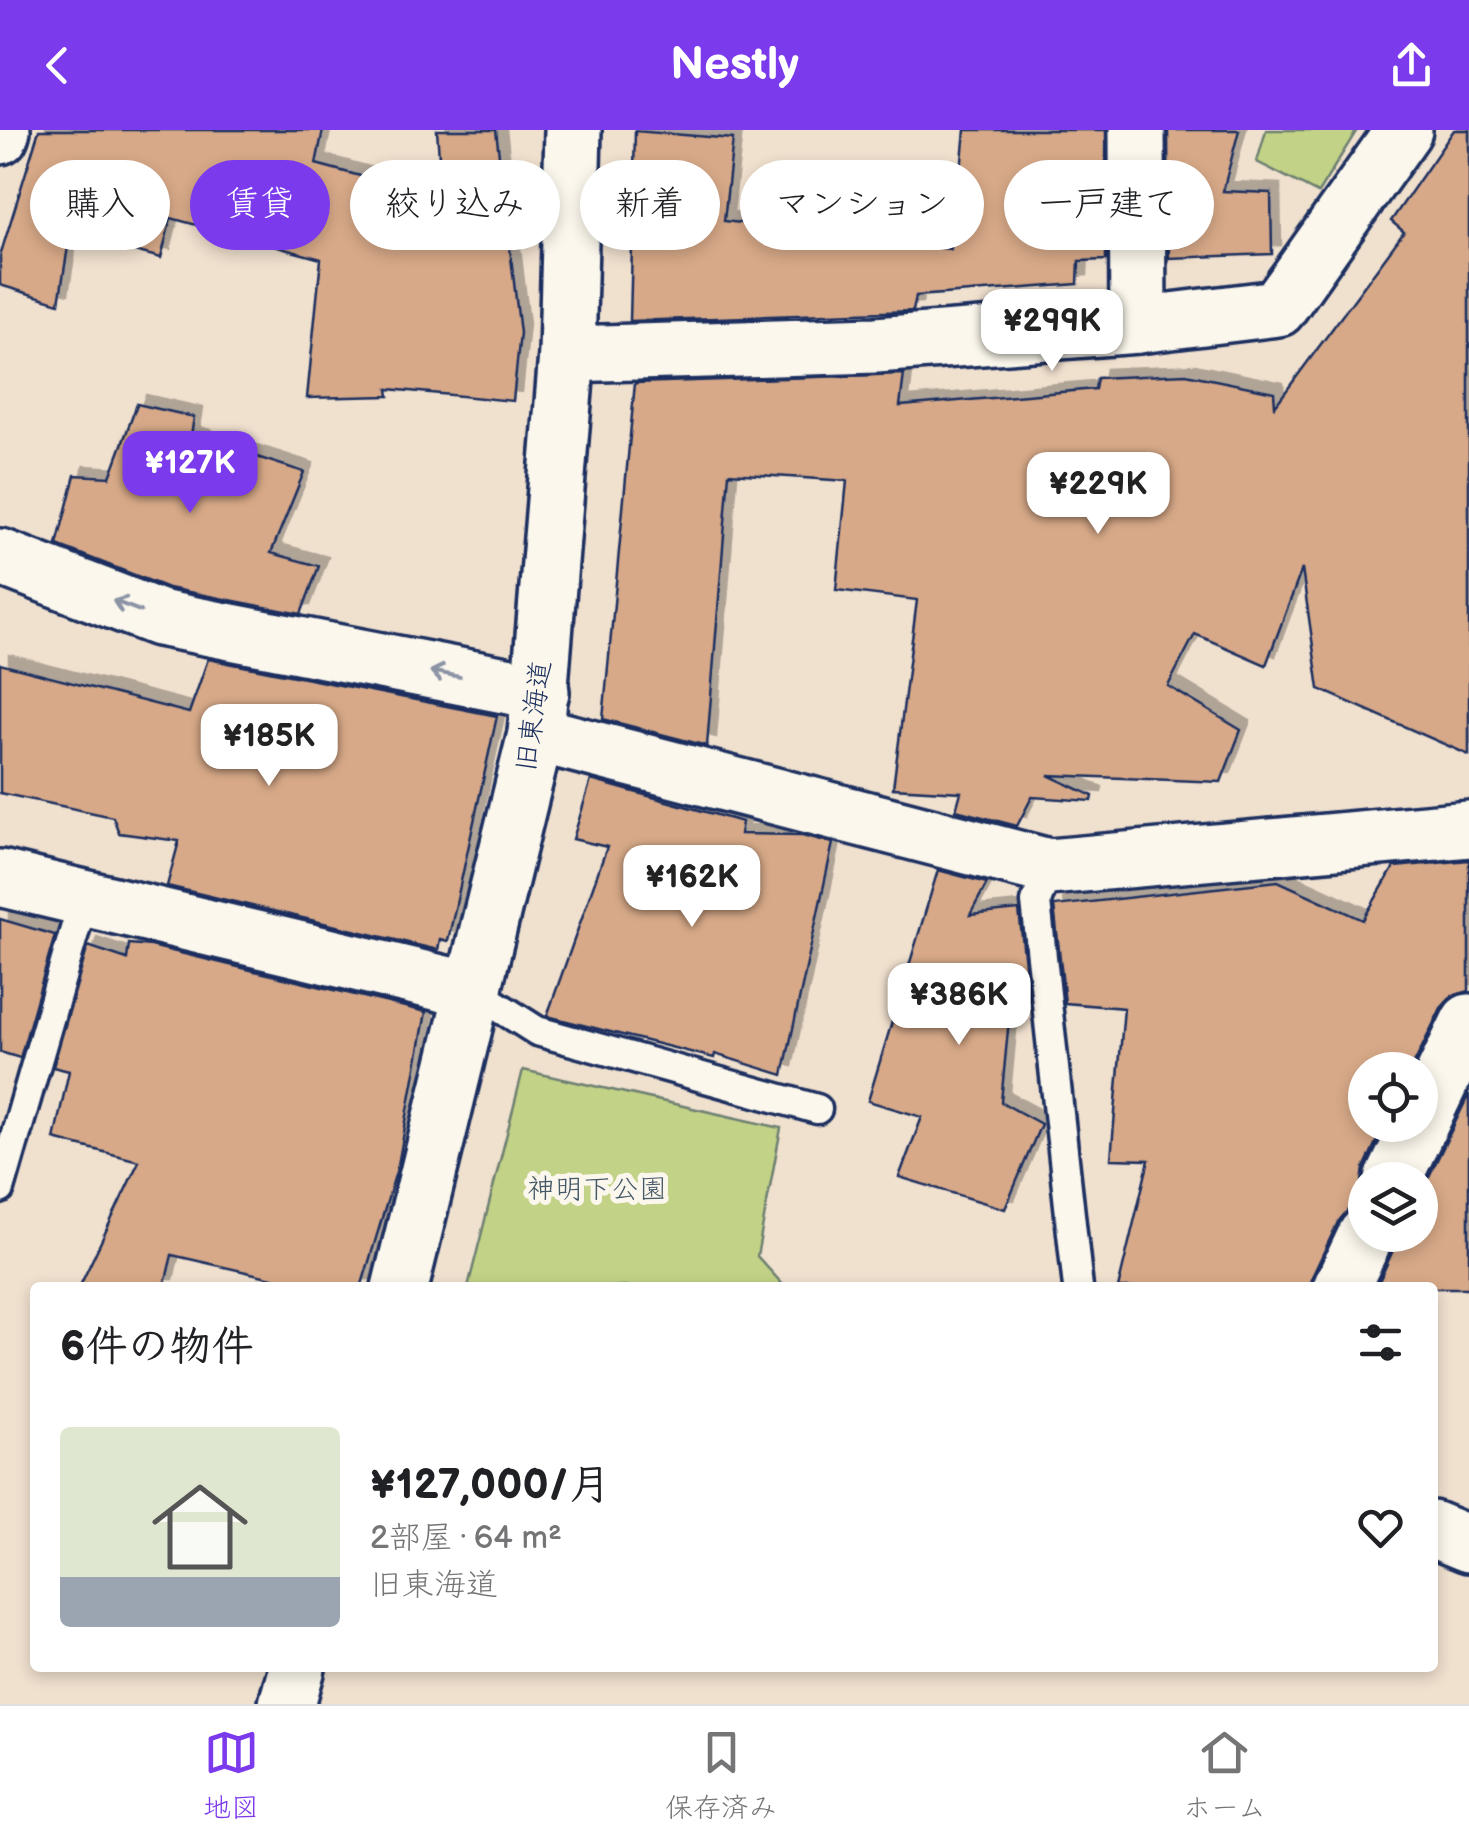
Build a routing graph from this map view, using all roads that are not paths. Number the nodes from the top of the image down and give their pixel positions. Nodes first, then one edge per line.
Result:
1 (573, 130) edge
2 (1137, 130) edge
3 (1404, 130) edge
4 (1138, 324) junction
5 (567, 354) junction
6 (0, 556) edge
7 (538, 713) junction
8 (1469, 830) edge
9 (1048, 867) junction
10 (0, 878) edge
11 (84, 898) junction
12 (474, 991) junction
13 (1469, 1022) edge
14 (1438, 1087) edge
15 (817, 1110) dead end
16 (0, 1190) edge
17 (1358, 1252) edge
18 (401, 1282) edge
19 (1077, 1282) edge
20 (1344, 1282) edge
21 (1438, 1531) edge
22 (1469, 1544) edge
23 (297, 1672) edge
24 (287, 1704) edge

1 - 5 street, 旧東海道
2 - 4 street
3 - 4 street
4 - 5 street
5 - 7 street, 旧東海道
7 -> 6 street
7 - 9 street
7 - 12 street, 旧東海道
8 - 9 street
9 - 19 lane
10 - 11 street
11 - 12 street
11 - 16 lane
12 - 15 lane
12 - 18 street, 旧東海道
13 - 14 street
17 - 20 street
21 - 22 street
23 - 24 street

